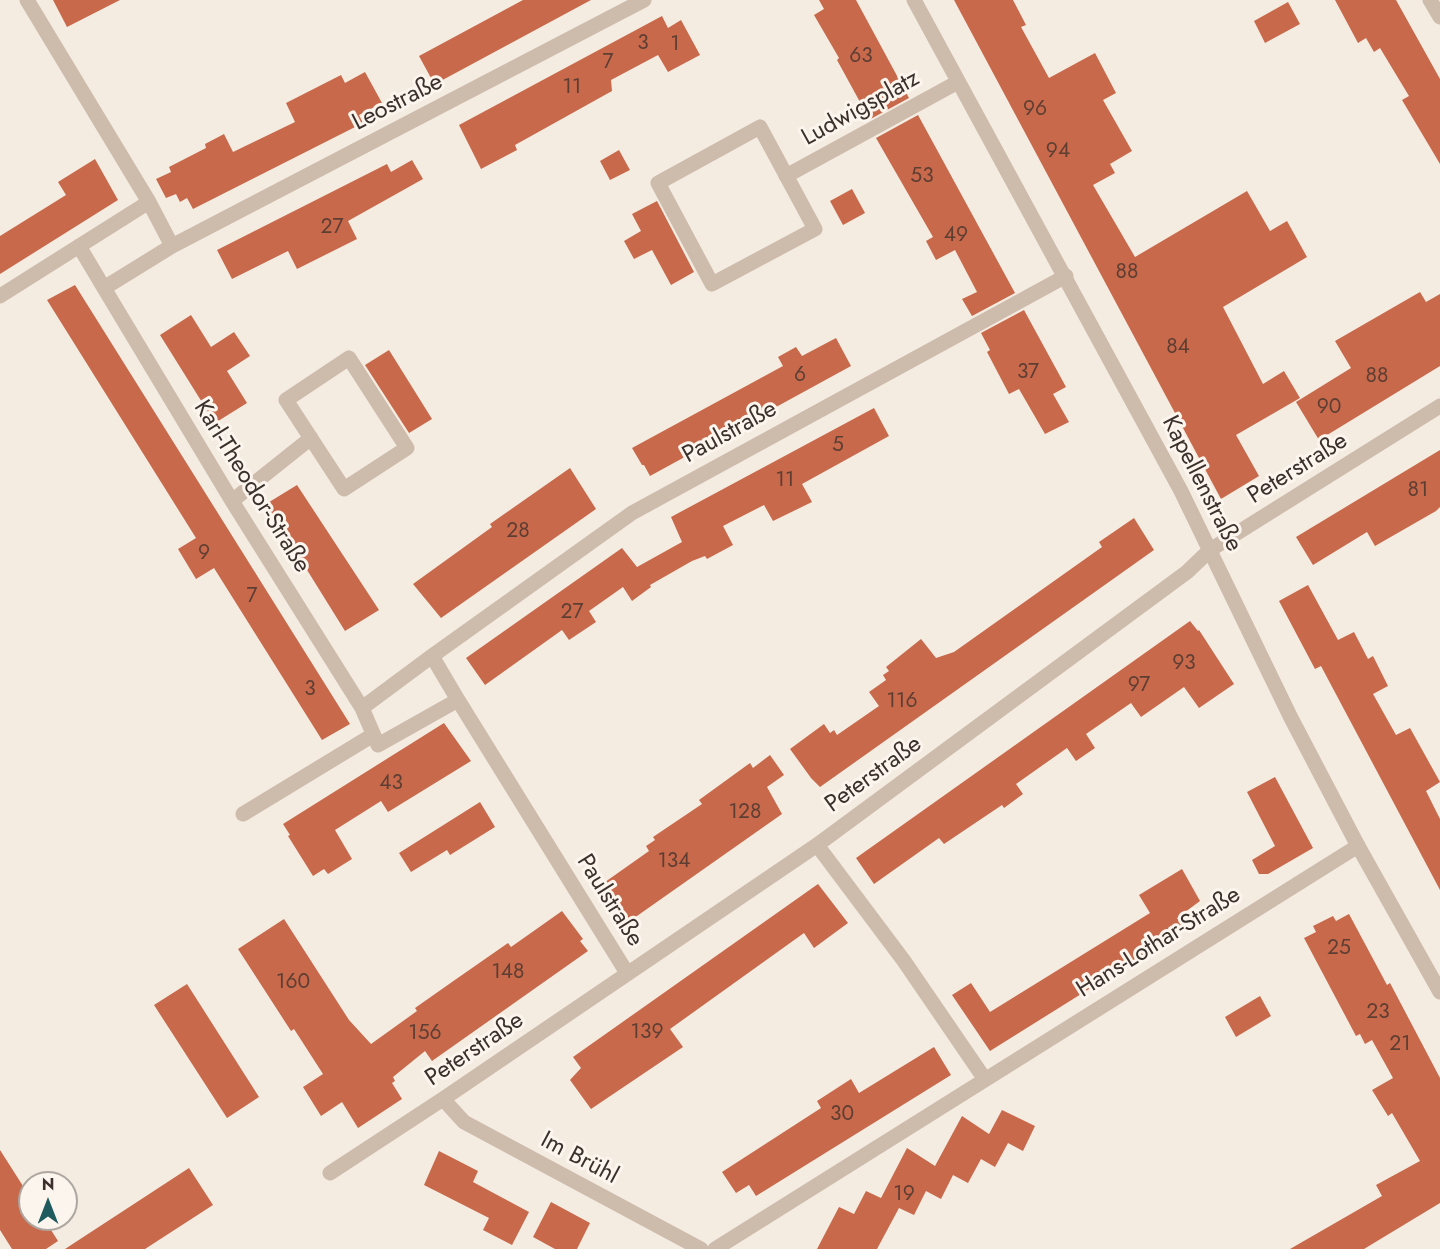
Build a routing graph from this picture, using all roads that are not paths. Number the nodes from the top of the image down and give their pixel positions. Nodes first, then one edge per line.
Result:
1 (27, 0) edge
2 (644, 0) edge
3 (914, 0) edge
4 (1430, 0) edge
5 (1440, 17) edge
6 (958, 82) junction
7 (786, 176) junction
8 (149, 202) junction
9 (79, 246) junction
10 (172, 246) junction
11 (1066, 276) junction
12 (104, 288) junction
13 (0, 296) edge
14 (1440, 406) edge
15 (310, 438) junction
16 (232, 501) junction
17 (1210, 550) junction
18 (432, 656) junction
19 (458, 700) junction
20 (362, 708) junction
21 (373, 735) junction
22 (243, 814) dead end
23 (817, 845) junction
24 (1358, 846) junction
25 (627, 973) junction
26 (1440, 992) edge
27 (984, 1078) junction
28 (443, 1099) junction
29 (330, 1173) dead end
30 (701, 1249) edge
31 (715, 1249) edge

1 - 8 street
2 - 10 street, Leostraße
3 - 6 street, Kapellenstraße
4 - 5 street
6 - 7 street, Ludwigsplatz
6 - 11 street, Kapellenstraße
7 - 7 street, Ludwigsplatz
8 - 9 street
8 - 10 street
9 - 12 street
9 - 13 street
10 - 12 street, Leostraße
11 - 17 street, Kapellenstraße
11 - 18 street, Paulstraße
12 - 16 street, Karl-Theodor-Straße
14 - 17 street, Peterstraße
15 - 15 street
15 - 16 street
16 - 20 street, Karl-Theodor-Straße
17 - 23 street, Peterstraße
17 - 24 street, Kapellenstraße
18 - 19 street, Paulstraße
18 - 20 street, Paulstraße
19 - 21 street
19 - 25 street, Paulstraße
20 - 21 street
21 - 22 street
23 - 25 street, Peterstraße
23 - 27 street
24 - 26 street, Kapellenstraße
24 - 27 street, Hans-Lothar-Straße
25 - 28 street, Peterstraße
27 - 31 street, Hans-Lothar-Straße
28 - 29 street, Peterstraße
28 - 30 street, Im Brühl

